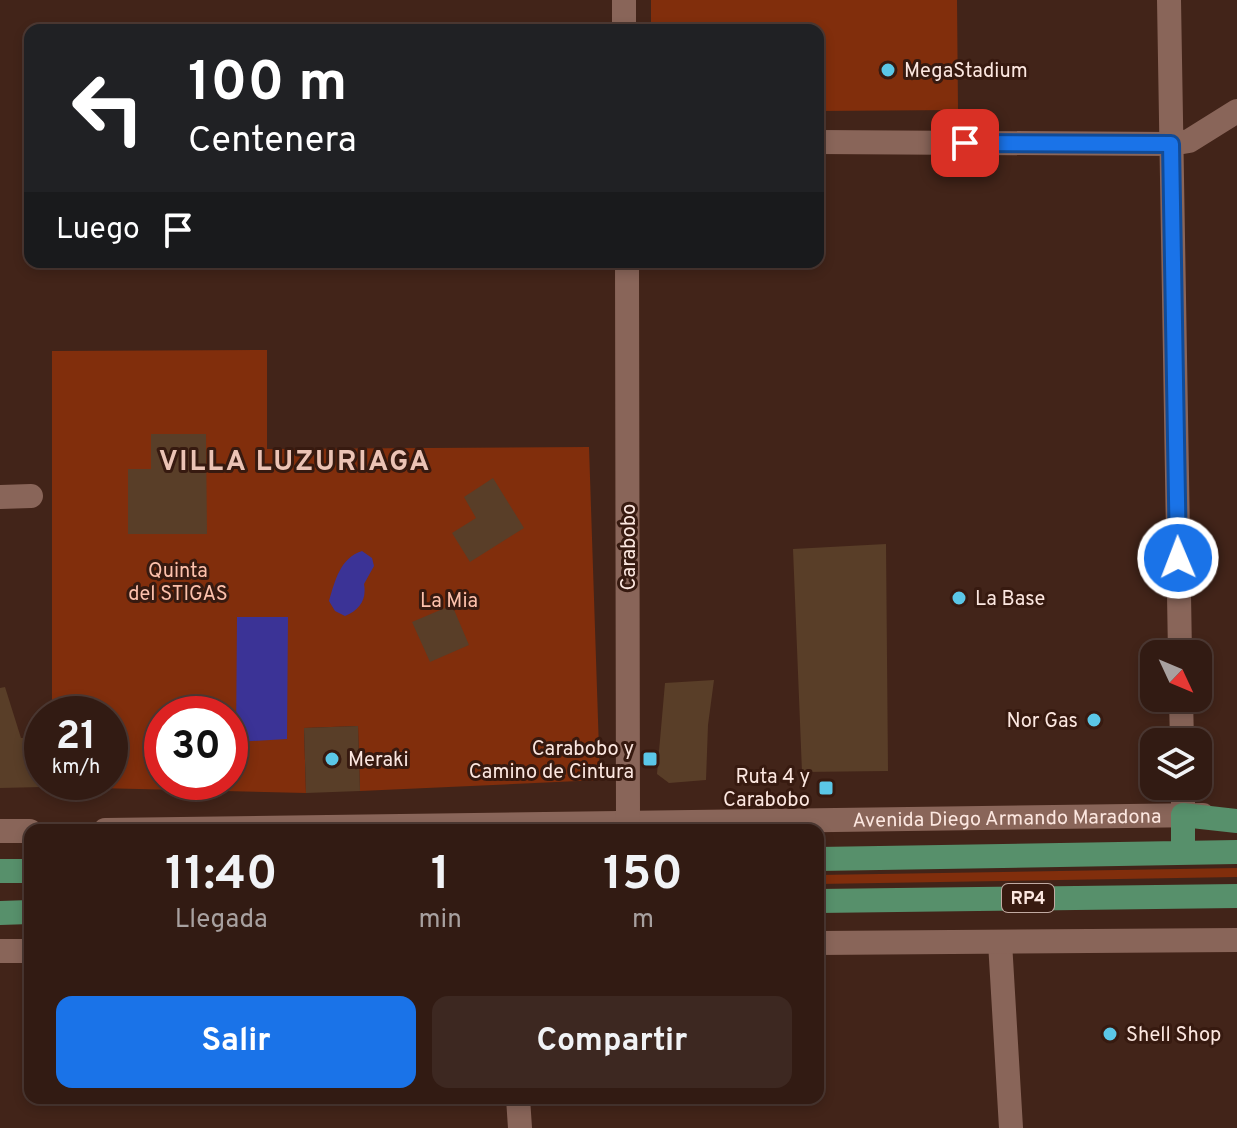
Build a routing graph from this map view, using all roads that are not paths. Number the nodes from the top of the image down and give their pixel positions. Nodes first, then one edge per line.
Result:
1 (624, 0) edge
2 (1169, 0) edge
3 (624, 24) edge
4 (1237, 111) edge
5 (824, 142) edge
6 (1171, 144) junction
7 (627, 268) edge
8 (31, 496) dead end
9 (0, 497) edge
10 (1180, 640) edge
11 (1183, 800) edge
12 (1237, 814) edge
13 (1183, 815) junction
14 (1237, 821) edge
15 (625, 824) edge
16 (726, 824) edge
17 (0, 831) edge
18 (24, 831) edge
19 (1183, 852) junction
20 (1237, 852) edge
21 (824, 859) edge
22 (0, 871) edge
23 (24, 871) edge
24 (1237, 896) edge
25 (824, 901) edge
26 (24, 912) edge
27 (0, 913) edge
28 (1237, 940) edge
29 (1000, 942) junction
30 (824, 943) edge
31 (0, 951) edge
32 (24, 951) edge
33 (518, 1104) edge
34 (520, 1128) edge
35 (1011, 1128) edge

1 - 3 street
2 - 6 street
4 - 6 street
5 - 6 street
6 - 10 street
7 - 15 street, Carabobo
8 - 9 street
11 - 13 street
12 - 13 street, Avenida Diego Armando Maradona
13 - 14 main road
13 - 16 street, Avenida Diego Armando Maradona
13 - 19 main road
17 - 18 street
19 - 20 main road, Avenida Diego Armando Maradona / RP4
19 - 21 main road, Avenida Diego Armando Maradona / RP4
22 - 23 main road
24 - 25 main road, RP4
26 - 27 main road
28 - 29 street
29 - 30 street
29 - 35 street
31 - 32 street
33 - 34 street

